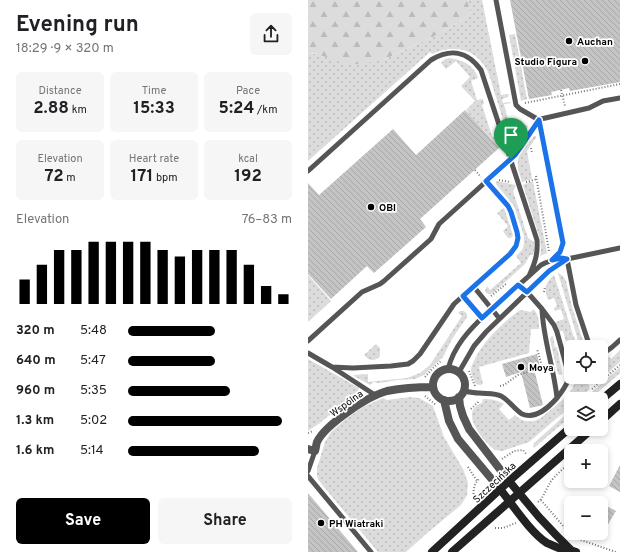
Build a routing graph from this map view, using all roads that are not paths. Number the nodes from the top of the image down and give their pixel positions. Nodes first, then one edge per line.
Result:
1 (496, 0) edge
2 (620, 98) edge
3 (539, 120) junction
4 (511, 159) junction
5 (308, 171) edge
6 (488, 180) junction
7 (620, 248) edge
8 (567, 259) junction
9 (552, 260) junction
10 (529, 276) junction
11 (518, 285) junction
12 (474, 287) junction
13 (527, 292) junction
14 (463, 296) junction
15 (542, 308) junction
16 (492, 309) junction
17 (482, 318) junction
18 (500, 318) junction
19 (308, 340) edge
20 (588, 340) edge
21 (620, 340) edge
22 (608, 350) edge
23 (308, 353) edge
24 (332, 367) junction
25 (448, 369) junction
26 (459, 372) junction
27 (620, 384) edge
28 (433, 387) junction
29 (461, 394) junction
30 (608, 394) edge
31 (376, 395) junction
32 (557, 398) junction
33 (444, 400) junction
34 (620, 404) edge
35 (608, 415) edge
36 (564, 433) edge
37 (584, 436) edge
38 (311, 450) edge
39 (308, 471) edge
40 (308, 476) edge
41 (509, 481) junction
42 (500, 489) junction
43 (520, 493) junction
44 (510, 501) junction
45 (574, 551) edge
46 (371, 552) edge
47 (432, 552) edge
48 (452, 552) edge

1 - 3 lane
2 - 3 lane
3 - 4 lane
3 - 9 lane
4 - 5 lane
4 - 6 lane
4 - 10 lane
6 - 12 lane
6 - 19 lane
7 - 8 lane
8 - 9 lane
8 - 13 lane
8 - 20 lane
9 - 10 lane
10 - 11 lane
11 - 13 lane
11 - 16 lane
12 - 14 lane
12 - 16 lane
13 - 15 lane
13 - 18 lane
14 - 17 lane
14 - 24 lane
15 - 32 lane
15 - 32 lane
16 - 17 lane
16 - 18 lane
17 - 25 lane
18 - 26 lane
21 - 22 lane
23 - 24 lane
24 - 31 lane
25 - 26 street
25 - 28 street
26 - 29 street
27 - 30 main road
28 - 31 street, Wspólna
28 - 33 street
29 - 32 lane
29 - 33 street
29 - 41 street
31 - 38 street, Wspólna
33 - 42 street
34 - 35 main road
36 - 41 main road, Szczecińska
37 - 43 main road
38 - 39 lane
40 - 46 lane
41 - 42 main road, Szczecińska
41 - 43 main road
42 - 44 main road
42 - 47 main road, Szczecińska
43 - 44 main road
43 - 45 main road
44 - 45 main road
44 - 48 main road

